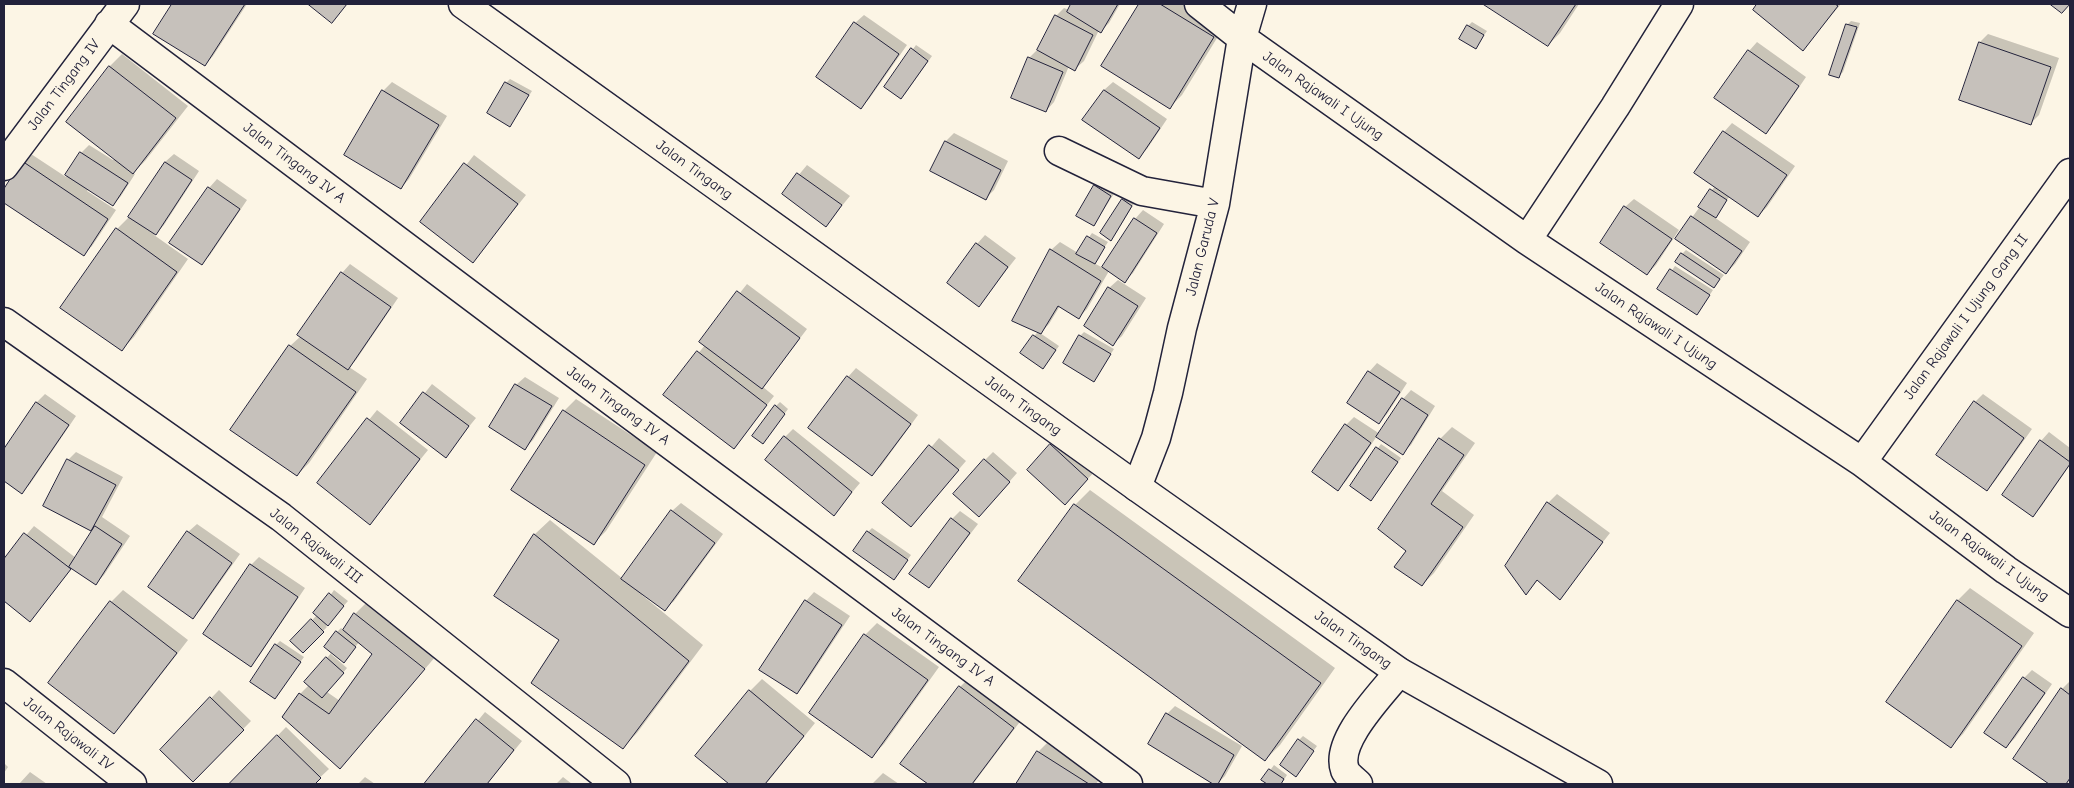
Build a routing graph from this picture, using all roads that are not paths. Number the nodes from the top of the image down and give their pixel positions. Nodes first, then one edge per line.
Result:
1 (464, 4) edge
2 (1199, 4) edge
3 (1252, 4) edge
4 (1678, 4) edge
5 (117, 14) edge
6 (1242, 38) junction
7 (1059, 151) dead end
8 (4, 166) edge
9 (2070, 173) edge
10 (1215, 204) junction
11 (1527, 240) junction
12 (4, 322) edge
13 (1862, 462) junction
14 (1137, 487) junction
15 (2070, 613) edge
16 (1399, 672) junction
17 (4, 683) edge
18 (132, 784) edge
19 (616, 784) edge
20 (1128, 784) edge
21 (1358, 784) edge
22 (1598, 784) edge

1 - 14 street, Jalan Tingang
2 - 6 street, Jalan Rajawali I Ujung
3 - 6 street, Jalan Garuda V
4 - 11 street
5 - 8 street, Jalan Tingang IV
5 - 20 street, Jalan Tingang IV A
6 - 10 street, Jalan Garuda V
6 - 11 street, Jalan Rajawali I Ujung
7 - 10 street
9 - 13 street, Jalan Rajawali I Ujung Gang II
10 - 14 street, Jalan Garuda V
11 - 13 street, Jalan Rajawali I Ujung
12 - 19 street, Jalan Rajawali III
13 - 15 street, Jalan Rajawali I Ujung
14 - 16 street, Jalan Tingang
16 - 21 street
16 - 22 street, Jalan Tingang
17 - 18 street, Jalan Rajawali IV

